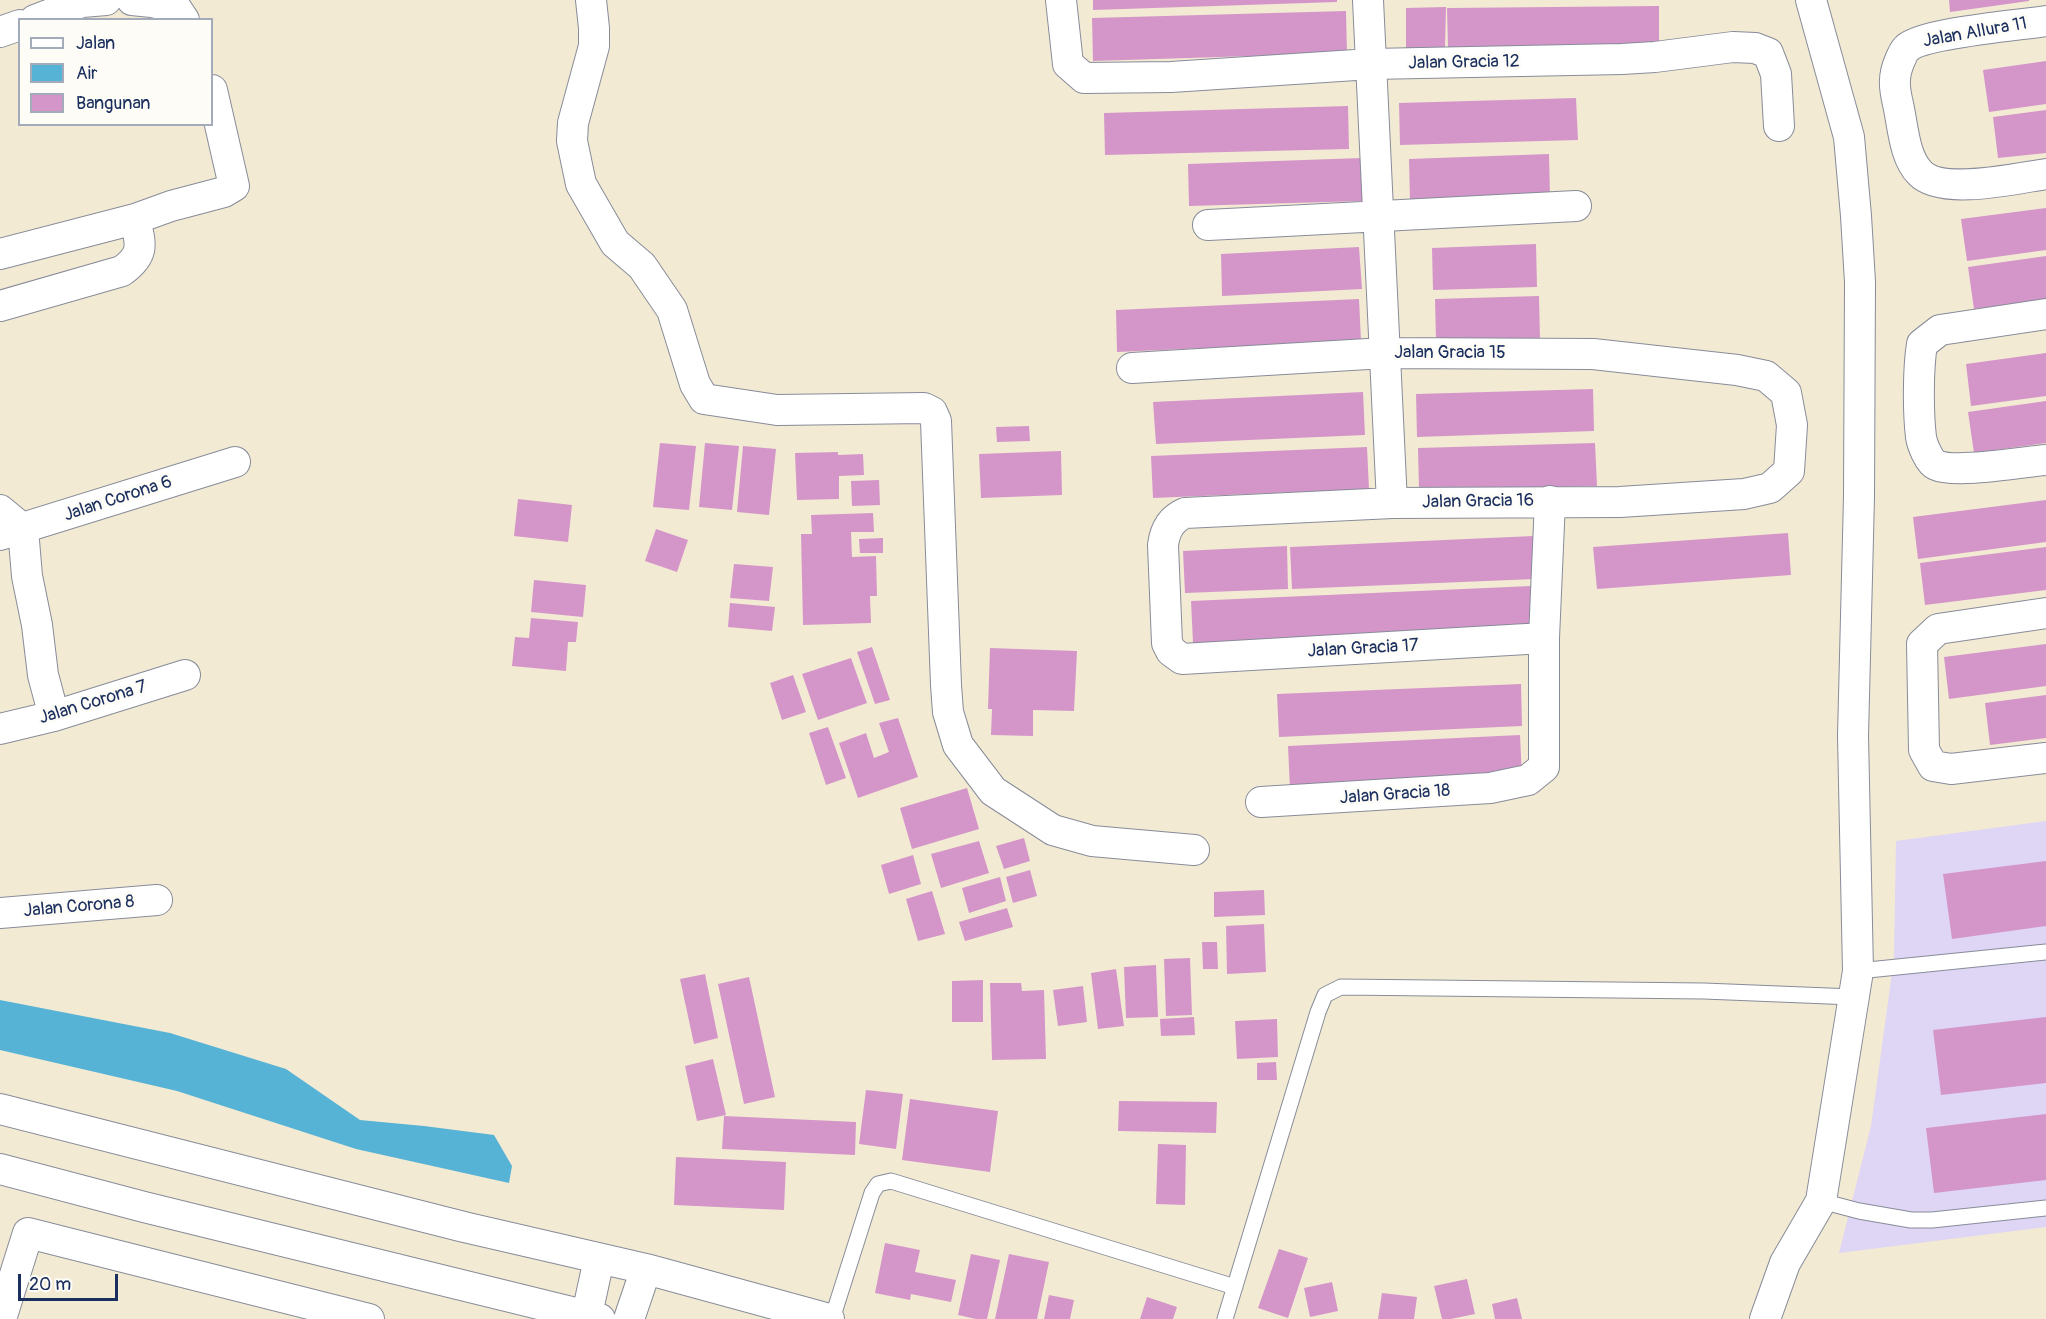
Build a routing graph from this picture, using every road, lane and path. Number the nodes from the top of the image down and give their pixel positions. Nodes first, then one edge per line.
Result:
1 (106, 0) edge
2 (132, 0) edge
3 (591, 0) edge
4 (1061, 0) edge
5 (1368, 0) edge
6 (1811, 0) edge
7 (180, 14) edge
8 (40, 18) edge
9 (2046, 21) edge
10 (18, 26) edge
11 (0, 32) edge
12 (1371, 64) junction
13 (213, 94) edge
14 (1779, 126) dead end
15 (2046, 174) edge
16 (1576, 206) dead end
17 (1378, 217) junction
18 (135, 219) junction
19 (1208, 225) dead end
20 (0, 254) edge
21 (0, 306) edge
22 (2046, 314) edge
23 (1385, 353) junction
24 (1132, 368) dead end
25 (2046, 460) edge
26 (235, 462) dead end
27 (1770, 488) joint
28 (1550, 501) junction
29 (1392, 503) junction
30 (0, 510) edge
31 (12, 532) edge
32 (2046, 613) edge
33 (1544, 638) junction
34 (1182, 658) joint
35 (185, 675) dead end
36 (54, 716) junction
37 (0, 729) edge
38 (2046, 758) edge
39 (1262, 802) dead end
40 (1194, 850) dead end
41 (157, 900) dead end
42 (0, 913) edge
43 (2046, 952) edge
44 (1855, 984) junction
45 (0, 1109) edge
46 (0, 1169) edge
47 (1821, 1201) junction
48 (2046, 1208) edge
49 (599, 1259) junction
50 (645, 1269) junction
51 (1235, 1287) junction
52 (591, 1318) edge
53 (1, 1319) edge
54 (369, 1319) edge
55 (629, 1319) edge
56 (831, 1319) edge
57 (1225, 1319) edge
58 (1765, 1319) edge

1 - 8 street
2 - 7 street
3 - 40 street
4 - 12 street, Jalan Gracia 12
5 - 12 street
6 - 44 street
9 - 15 street, Jalan Allura 11
10 - 11 street
12 - 14 street, Jalan Gracia 12
12 - 17 street
13 - 18 street
16 - 17 street
17 - 19 street
17 - 23 street
18 - 20 street
18 - 21 street
22 - 25 street
23 - 24 street, Jalan Gracia 15
23 - 27 street, Jalan Gracia 15
23 - 29 street
26 - 31 street, Jalan Corona 6
27 - 28 street, Jalan Gracia 16
28 - 29 street, Jalan Gracia 16
28 - 33 street
29 - 34 street, Jalan Gracia 16
30 - 31 street
31 - 36 street
32 - 38 street
33 - 34 street, Jalan Gracia 17
33 - 39 street, Jalan Gracia 18
35 - 36 street, Jalan Corona 7
36 - 37 street, Jalan Corona 7
41 - 42 street, Jalan Corona 8
43 - 44 lane
44 - 47 street
44 - 51 lane
45 - 49 street
46 - 52 street
47 - 48 lane
47 - 58 street
49 - 50 street
49 - 52 street
50 - 55 street
50 - 56 street
51 - 56 lane
51 - 57 lane
53 - 54 street

